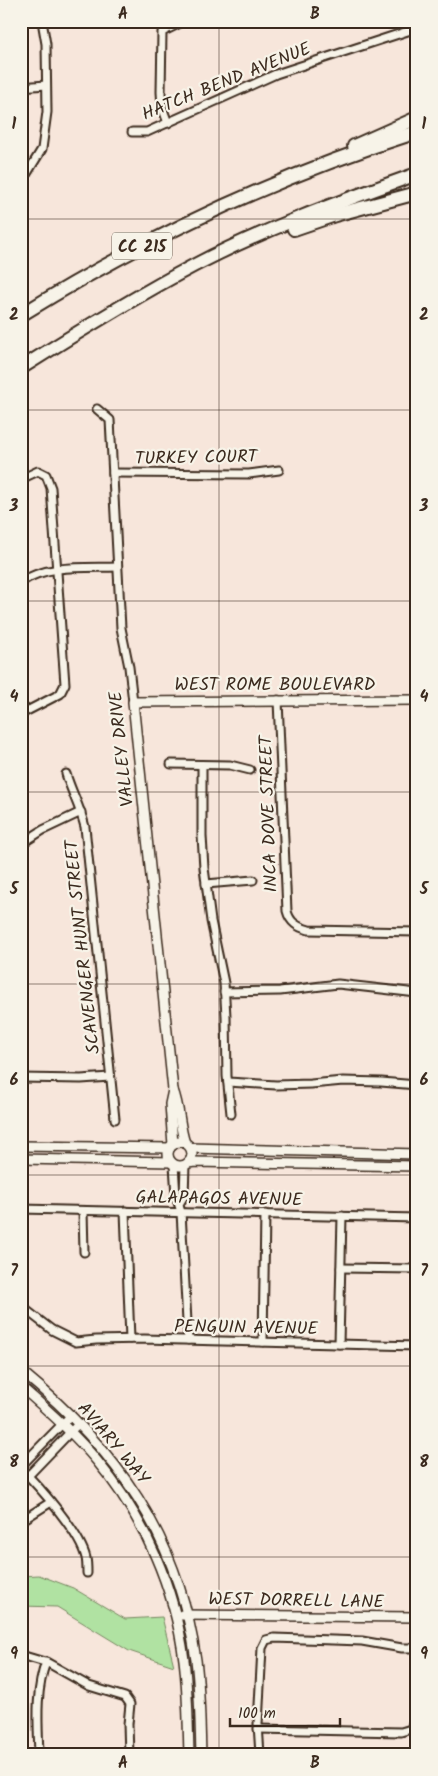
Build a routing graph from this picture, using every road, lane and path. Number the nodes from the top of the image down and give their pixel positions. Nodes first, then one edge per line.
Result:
1 (42, 21) edge
2 (184, 21) edge
3 (417, 28) edge
4 (46, 85) junction
5 (21, 87) edge
6 (417, 118) edge
7 (168, 123) junction
8 (132, 132) dead end
9 (417, 132) edge
10 (417, 174) edge
11 (24, 175) edge
12 (268, 187) junction
13 (417, 193) edge
14 (196, 265) junction
15 (21, 315) edge
16 (21, 368) edge
17 (97, 409) dead end
18 (279, 470) dead end
19 (113, 473) junction
20 (21, 479) edge
21 (117, 566) junction
22 (57, 570) junction
23 (21, 582) edge
24 (278, 700) junction
25 (417, 700) edge
26 (133, 702) junction
27 (21, 714) edge
28 (171, 764) dead end
29 (202, 765) junction
30 (250, 770) dead end
31 (66, 774) dead end
32 (81, 812) junction
33 (21, 844) edge
34 (253, 880) dead end
35 (206, 884) junction
36 (417, 932) edge
37 (224, 992) junction
38 (417, 993) edge
39 (110, 1076) junction
40 (21, 1078) edge
41 (228, 1082) junction
42 (417, 1085) edge
43 (173, 1090) junction
44 (231, 1114) dead end
45 (114, 1119) dead end
46 (21, 1146) edge
47 (172, 1146) junction
48 (188, 1146) junction
49 (417, 1154) edge
50 (21, 1158) edge
51 (173, 1163) junction
52 (187, 1164) junction
53 (417, 1166) edge
54 (179, 1204) junction
55 (21, 1209) edge
56 (83, 1211) junction
57 (125, 1211) junction
58 (181, 1212) junction
59 (265, 1214) junction
60 (342, 1216) junction
61 (417, 1218) edge
62 (84, 1252) dead end
63 (341, 1268) junction
64 (417, 1269) edge
65 (21, 1306) edge
66 (130, 1339) junction
67 (188, 1340) junction
68 (263, 1342) junction
69 (339, 1344) junction
70 (417, 1346) edge
71 (21, 1371) edge
72 (21, 1387) edge
73 (71, 1415) junction
74 (79, 1423) junction
75 (62, 1424) junction
76 (71, 1433) junction
77 (21, 1468) edge
78 (28, 1476) junction
79 (51, 1502) junction
80 (21, 1521) edge
81 (87, 1573) dead end
82 (176, 1615) junction
83 (188, 1615) junction
84 (417, 1617) edge
85 (417, 1648) edge
86 (21, 1655) edge
87 (46, 1662) junction
88 (413, 1723) dead end
89 (258, 1729) junction
90 (39, 1755) edge
91 (129, 1755) edge
92 (189, 1755) edge
93 (201, 1755) edge
94 (260, 1755) edge

1 - 4 street
2 - 7 street
3 - 7 street, HATCH BEND AVENUE
4 - 5 street
4 - 11 street
6 - 12 highway
7 - 8 street, HATCH BEND AVENUE
9 - 12 highway, CC 215
10 - 14 highway, CC 215
12 - 15 highway, CC 215
13 - 14 highway
14 - 16 highway, CC 215
17 - 19 street, VALLEY DRIVE
18 - 19 street, TURKEY COURT
19 - 21 street, VALLEY DRIVE
20 - 22 street
21 - 22 street
21 - 26 street, VALLEY DRIVE
22 - 23 street
22 - 27 street
24 - 25 main road, WEST ROME BOULEVARD
24 - 26 main road, WEST ROME BOULEVARD
24 - 36 street, INCA DOVE STREET
26 - 43 main road, VALLEY DRIVE
28 - 29 street
29 - 30 street
29 - 35 street
31 - 32 street, SCAVENGER HUNT STREET
32 - 33 street
32 - 39 street, SCAVENGER HUNT STREET
34 - 35 street
35 - 37 street
37 - 38 street
37 - 41 street
39 - 40 street
39 - 45 street, SCAVENGER HUNT STREET
41 - 42 street
41 - 44 street
43 - 47 main road, VALLEY DRIVE
43 - 48 main road, VALLEY DRIVE
46 - 47 main road
47 - 48 main road
47 - 51 main road
48 - 49 main road
48 - 52 main road
50 - 51 main road
51 - 52 main road
51 - 54 street
52 - 53 main road
52 - 54 street
54 - 58 street
55 - 56 street, GALAPAGOS AVENUE
56 - 57 street, GALAPAGOS AVENUE
56 - 62 street
57 - 58 street, GALAPAGOS AVENUE
57 - 66 street
58 - 59 street, GALAPAGOS AVENUE
58 - 67 street
59 - 60 street, GALAPAGOS AVENUE
59 - 68 street
60 - 61 street, GALAPAGOS AVENUE
60 - 63 street
63 - 64 street
63 - 69 street
65 - 66 street, PENGUIN AVENUE
66 - 67 street, PENGUIN AVENUE
67 - 68 street, PENGUIN AVENUE
68 - 69 street, PENGUIN AVENUE
69 - 70 street, PENGUIN AVENUE
71 - 73 main road, AVIARY WAY
72 - 75 main road, AVIARY WAY
73 - 74 main road, AVIARY WAY
73 - 75 street
74 - 76 street
74 - 83 main road, AVIARY WAY
75 - 76 main road, AVIARY WAY
75 - 77 street
76 - 78 street
76 - 82 main road, AVIARY WAY
77 - 78 street
78 - 79 street
79 - 80 street
79 - 81 street
82 - 83 main road, WEST DORRELL LANE
82 - 92 main road, AVIARY WAY
83 - 84 main road, WEST DORRELL LANE
83 - 93 main road, AVIARY WAY
85 - 89 street
86 - 87 street
87 - 90 street
87 - 91 street
88 - 89 street
89 - 94 street

